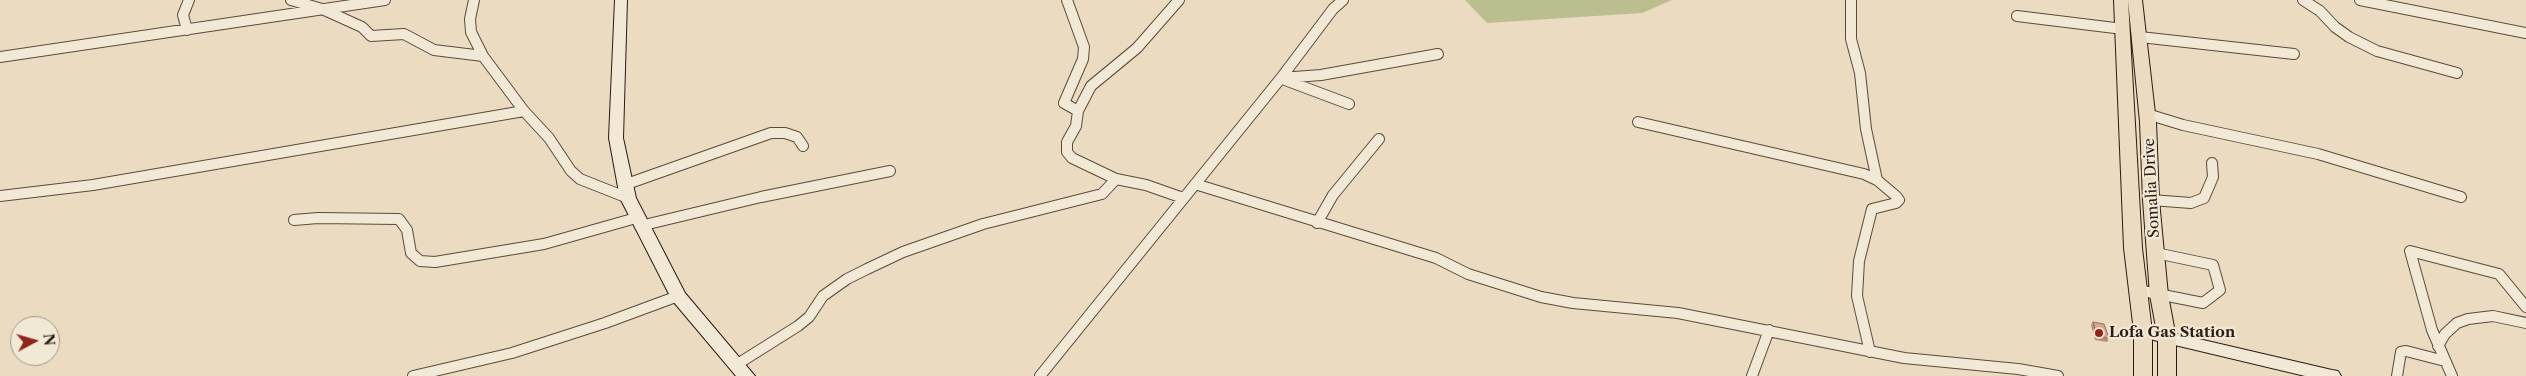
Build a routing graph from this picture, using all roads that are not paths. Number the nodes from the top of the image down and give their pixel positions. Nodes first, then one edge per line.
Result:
1 (189, 0) edge
2 (291, 0) edge
3 (385, 0) edge
4 (474, 0) edge
5 (620, 0) edge
6 (1067, 0) edge
7 (1179, 0) edge
8 (1343, 0) edge
9 (1851, 0) edge
10 (2121, 0) edge
11 (2135, 0) edge
12 (2303, 0) edge
13 (2360, 0) edge
14 (322, 9) junction
15 (2017, 16) dead end
16 (2123, 29) junction
17 (187, 30) junction
18 (2526, 33) edge
19 (2140, 37) junction
20 (1438, 54) dead end
21 (2294, 54) dead end
22 (483, 56) junction
23 (0, 57) edge
24 (2457, 73) dead end
25 (1281, 78) junction
26 (1349, 104) dead end
27 (524, 111) junction
28 (1078, 111) junction
29 (2147, 114) junction
30 (1638, 122) dead end
31 (1379, 139) dead end
32 (803, 146) dead end
33 (2212, 163) dead end
34 (890, 171) dead end
35 (1116, 179) junction
36 (1877, 180) junction
37 (1195, 184) junction
38 (626, 192) junction
39 (0, 196) edge
40 (2461, 197) dead end
41 (1183, 198) junction
42 (2151, 200) junction
43 (294, 220) dead end
44 (638, 222) junction
45 (1317, 223) junction
46 (2156, 253) junction
47 (2138, 290) junction
48 (2159, 295) junction
49 (678, 296) junction
50 (2526, 307) edge
51 (2526, 323) edge
52 (1769, 330) junction
53 (2144, 332) junction
54 (2167, 338) junction
55 (2438, 346) junction
56 (1870, 352) junction
57 (2445, 361) junction
58 (741, 371) edge
59 (413, 376) edge
60 (1040, 376) edge
61 (1752, 376) edge
62 (2058, 376) edge
63 (2143, 376) edge
64 (2168, 376) edge
65 (2332, 376) edge
66 (2397, 376) edge
67 (2452, 376) edge

1 - 17 street
2 - 14 street
3 - 14 street
4 - 22 street
5 - 38 street
6 - 28 street
7 - 28 street
8 - 25 street
9 - 36 street
10 - 16 main road, Somalia Drive
11 - 19 main road, Somalia Drive
12 - 24 street
13 - 18 street
14 - 17 street
14 - 22 street
15 - 16 street
16 - 47 main road, Somalia Drive
17 - 23 street
19 - 21 street
19 - 29 main road, Somalia Drive
20 - 25 street
22 - 27 street
25 - 26 street
25 - 37 street
27 - 38 street
27 - 39 street
28 - 35 street
29 - 40 street
29 - 42 main road, Somalia Drive
30 - 36 street
31 - 45 street
32 - 38 street
33 - 42 street
34 - 44 street
35 - 41 street
35 - 58 street
36 - 56 street
37 - 41 street
37 - 45 street
38 - 44 street
41 - 60 street
42 - 46 main road, Somalia Drive
43 - 44 street
44 - 49 street
45 - 52 street
46 - 48 main road, Somalia Drive
46 - 48 street
47 - 48 street
47 - 53 main road, Somalia Drive
48 - 54 main road, Somalia Drive
49 - 58 street
49 - 59 street
50 - 55 street
51 - 55 street
52 - 56 street
52 - 61 street
53 - 54 street
53 - 63 main road, Somalia Drive
54 - 64 main road, Somalia Drive
54 - 65 street
55 - 57 street
56 - 62 street
57 - 66 street
57 - 67 street

